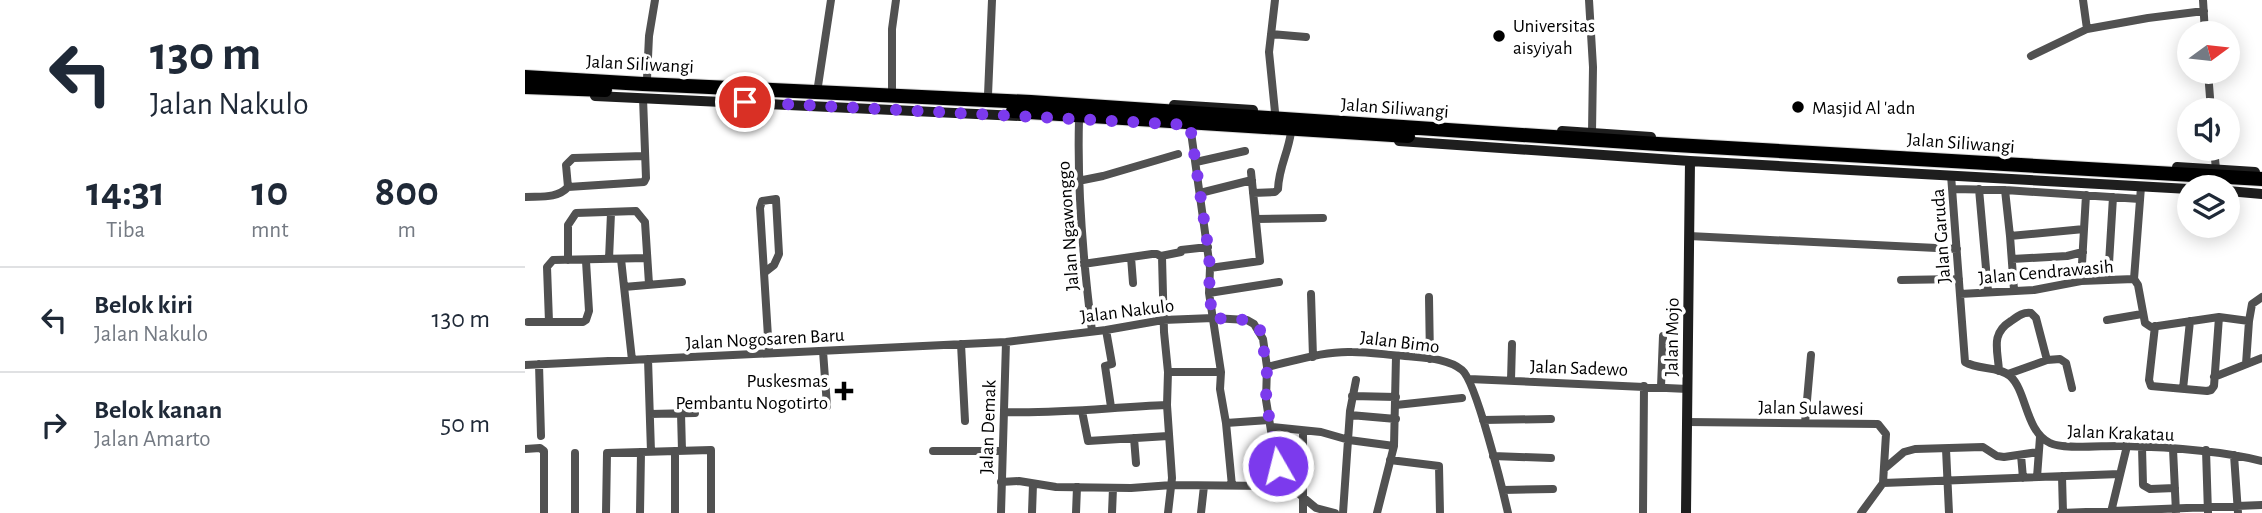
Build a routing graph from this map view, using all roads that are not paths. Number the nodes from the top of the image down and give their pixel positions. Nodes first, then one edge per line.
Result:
1 (655, 0) edge
2 (831, 0) edge
3 (896, 0) edge
4 (992, 0) edge
5 (1275, 0) edge
6 (1590, 0) edge
7 (2083, 0) edge
8 (2203, 0) edge
9 (2204, 11) junction
10 (2204, 21) edge
11 (2087, 29) junction
12 (1271, 34) junction
13 (1306, 37) dead end
14 (2031, 56) dead end
15 (525, 77) edge
16 (647, 79) junction
17 (544, 83) junction
18 (818, 86) junction
19 (525, 87) edge
20 (892, 90) junction
21 (988, 95) junction
22 (643, 98) junction
23 (1031, 107) junction
24 (1220, 110) junction
25 (1275, 112) junction
26 (1079, 120) junction
27 (1190, 125) junction
28 (1291, 132) junction
29 (1593, 132) junction
30 (1658, 141) junction
31 (1245, 151) dead end
32 (1631, 153) junction
33 (1178, 154) dead end
34 (645, 156) junction
35 (1690, 160) junction
36 (2215, 161) edge
37 (1196, 162) junction
38 (1958, 167) junction
39 (2216, 169) junction
40 (2055, 172) junction
41 (2262, 172) edge
42 (2262, 179) edge
43 (1078, 181) junction
44 (2135, 185) junction
45 (568, 187) junction
46 (2177, 188) edge
47 (2262, 188) edge
48 (1952, 189) junction
49 (1979, 189) junction
50 (2005, 190) junction
51 (2240, 192) edge
52 (1200, 193) junction
53 (1254, 193) junction
54 (2262, 194) edge
55 (2086, 195) junction
56 (525, 197) edge
57 (2113, 197) junction
58 (2140, 200) junction
59 (611, 213) junction
60 (1323, 218) dead end
61 (1256, 219) junction
62 (2084, 229) junction
63 (1689, 236) junction
64 (2010, 236) junction
65 (1208, 247) junction
66 (1957, 250) junction
67 (2083, 252) junction
68 (1161, 256) junction
69 (1131, 257) junction
70 (647, 258) junction
71 (609, 259) junction
72 (621, 259) junction
73 (2012, 259) junction
74 (568, 260) junction
75 (586, 261) junction
76 (1083, 264) junction
77 (1210, 268) junction
78 (765, 272) junction
79 (1959, 279) junction
80 (2134, 279) junction
81 (1901, 280) dead end
82 (2108, 280) junction
83 (2081, 281) junction
84 (682, 282) dead end
85 (1279, 282) dead end
86 (649, 284) junction
87 (1133, 284) dead end
88 (624, 287) junction
89 (2014, 290) junction
90 (1988, 292) junction
91 (1209, 293) junction
92 (1961, 294) junction
93 (1311, 295) dead end
94 (1429, 297) dead end
95 (2262, 297) edge
96 (2142, 314) junction
97 (2219, 317) junction
98 (1213, 318) junction
99 (1163, 320) junction
100 (2107, 320) dead end
101 (2190, 321) junction
102 (2249, 321) junction
103 (528, 322) dead end
104 (549, 322) junction
105 (2155, 326) junction
106 (1106, 330) junction
107 (1092, 331) junction
108 (1663, 336) dead end
109 (1006, 342) junction
110 (961, 344) junction
111 (1512, 344) dead end
112 (823, 351) junction
113 (769, 353) junction
114 (1811, 355) dead end
115 (1396, 356) junction
116 (1313, 357) junction
117 (2262, 358) edge
118 (648, 359) junction
119 (1430, 359) junction
120 (632, 360) junction
121 (2047, 360) junction
122 (539, 364) junction
123 (2246, 364) junction
124 (525, 365) edge
125 (1267, 368) junction
126 (1168, 372) junction
127 (1221, 372) junction
128 (2003, 373) junction
129 (2214, 377) junction
130 (1469, 379) junction
131 (1356, 380) dead end
132 (1511, 380) junction
133 (1644, 386) junction
134 (1661, 387) junction
135 (1688, 388) junction
136 (2072, 388) dead end
137 (2183, 389) junction
138 (1352, 396) junction
139 (1462, 398) dead end
140 (1396, 401) junction
141 (1167, 405) junction
142 (827, 406) dead end
143 (1111, 407) junction
144 (1083, 411) junction
145 (1004, 412) junction
146 (681, 413) junction
147 (695, 413) dead end
148 (650, 414) junction
149 (1350, 415) junction
150 (1396, 419) junction
151 (1551, 419) dead end
152 (965, 421) dead end
153 (1483, 421) junction
154 (1687, 422) junction
155 (1226, 423) junction
156 (1805, 423) junction
157 (1271, 424) junction
158 (1303, 431) junction
159 (541, 436) dead end
160 (1168, 436) junction
161 (2040, 437) junction
162 (1134, 438) junction
163 (1349, 440) junction
164 (1394, 446) junction
165 (2127, 446) junction
166 (2142, 447) junction
167 (525, 449) edge
168 (1947, 449) junction
169 (2173, 449) junction
170 (2206, 450) junction
171 (679, 451) junction
172 (933, 451) dead end
173 (1002, 451) junction
174 (641, 452) junction
175 (651, 452) junction
176 (575, 453) dead end
177 (2038, 453) junction
178 (2021, 455) junction
179 (2235, 455) junction
180 (1493, 456) junction
181 (1551, 457) dead end
182 (1390, 460) junction
183 (2262, 461) edge
184 (1136, 463) dead end
185 (1884, 468) junction
186 (2120, 474) junction
187 (2062, 476) junction
188 (2037, 477) junction
189 (2023, 478) junction
190 (1948, 480) junction
191 (1002, 482) junction
192 (1883, 482) junction
193 (1033, 484) junction
194 (1172, 485) junction
195 (1203, 486) junction
196 (1232, 486) junction
197 (1280, 486) junction
198 (1077, 487) junction
199 (1113, 488) junction
200 (2175, 488) junction
201 (1553, 489) dead end
202 (1503, 490) junction
203 (1304, 499) junction
204 (2262, 505) edge
205 (2238, 510) edge
206 (2176, 511) edge
207 (2208, 511) edge
208 (2111, 512) edge
209 (544, 513) edge
210 (575, 513) edge
211 (606, 513) edge
212 (641, 513) edge
213 (675, 513) edge
214 (711, 513) edge
215 (1000, 513) edge
216 (1032, 513) edge
217 (1076, 513) edge
218 (1112, 513) edge
219 (1168, 513) edge
220 (1201, 513) edge
221 (1303, 513) edge
222 (1335, 513) edge
223 (1343, 513) edge
224 (1377, 513) edge
225 (1440, 513) edge
226 (1507, 513) edge
227 (1643, 513) edge
228 (1686, 513) edge
229 (1861, 513) edge
230 (1949, 513) edge
231 (2062, 513) edge

1 - 16 street
2 - 18 street
3 - 20 street
4 - 21 street
5 - 12 street
6 - 29 street
7 - 11 street
8 - 9 street
9 - 10 street
9 - 11 street
11 - 14 street
12 - 13 street
12 - 25 street
15 - 17 highway, Jalan Siliwangi
16 - 17 street
16 - 18 street
17 - 19 highway, Jalan Siliwangi
17 - 22 street
17 - 23 highway, Jalan Siliwangi
18 - 20 street
20 - 21 street
21 - 23 street
22 - 23 street
22 - 34 street
23 - 24 highway, Jalan Siliwangi
23 - 26 street
23 - 32 highway, Jalan Siliwangi
24 - 25 street
24 - 30 highway, Jalan Siliwangi
25 - 29 street
26 - 27 street
26 - 43 street, Jalan Ngawonggo
27 - 28 street
27 - 37 street
28 - 32 street
28 - 53 street
29 - 30 street
30 - 38 highway, Jalan Siliwangi
31 - 37 street
32 - 35 street
32 - 38 highway, Jalan Siliwangi
33 - 43 street
34 - 45 street
34 - 45 street
35 - 38 street
35 - 63 street, Jalan Mojo
36 - 39 street
37 - 52 street
38 - 39 street
38 - 40 highway, Jalan Siliwangi
38 - 44 street
38 - 48 street, Jalan Garuda
39 - 41 street
40 - 42 highway, Jalan Siliwangi
40 - 44 highway, Jalan Siliwangi
43 - 76 street, Jalan Ngawonggo
44 - 46 street
44 - 47 highway, Jalan Siliwangi
44 - 58 street
45 - 56 street
48 - 49 street
48 - 66 street, Jalan Garuda
49 - 50 street
49 - 90 street
50 - 55 street
50 - 64 street
51 - 54 street
52 - 53 street
52 - 65 street
53 - 61 street
55 - 57 street
55 - 62 street
57 - 58 street
57 - 82 street
58 - 80 street
59 - 70 street
59 - 71 street
59 - 74 street
60 - 61 street
61 - 77 street
62 - 64 street
62 - 67 street
63 - 66 street
63 - 135 street, Jalan Mojo
64 - 73 street
65 - 68 street
65 - 77 street
66 - 79 street, Jalan Garuda
67 - 73 street
67 - 83 street
68 - 69 street
68 - 99 street
69 - 76 street
69 - 87 street
70 - 72 street
70 - 86 street
71 - 72 street
71 - 75 street
72 - 88 street
73 - 89 street
74 - 75 street
74 - 104 street
75 - 104 street
76 - 107 street, Jalan Ngawonggo
77 - 91 street
78 - 78 street
78 - 113 street
79 - 81 street
79 - 92 street, Jalan Garuda
80 - 82 street, Jalan Cendrawasih
80 - 96 street
82 - 83 street, Jalan Cendrawasih
83 - 89 street, Jalan Cendrawasih
84 - 86 street
85 - 91 street
86 - 88 street
88 - 120 street
89 - 90 street, Jalan Cendrawasih
90 - 92 street, Jalan Cendrawasih
91 - 98 street
92 - 128 street
93 - 116 street
94 - 119 street
95 - 102 street
96 - 100 street
96 - 105 street
97 - 101 street
97 - 102 street
97 - 129 street
98 - 99 street, Jalan Nakulo
98 - 125 street, Jalan Nakulo
98 - 127 street
99 - 106 street, Jalan Nakulo
99 - 126 street
101 - 105 street
101 - 137 street
102 - 123 street
103 - 104 street
105 - 137 street
106 - 107 street, Jalan Nakulo
106 - 143 street
107 - 109 street, Jalan Nakulo
108 - 134 street
109 - 110 street, Jalan Nogosaren Baru
109 - 145 street, Jalan Demak
110 - 112 street, Jalan Nogosaren Baru
110 - 152 street
111 - 132 street, Jalan Sadewo
112 - 113 street, Jalan Nogosaren Baru
112 - 142 street
113 - 118 street, Jalan Nogosaren Baru
114 - 156 street
115 - 116 street, Jalan Bimo
115 - 119 street, Jalan Bimo
115 - 140 street
116 - 125 street, Jalan Bimo
117 - 123 street
118 - 120 street, Jalan Nogosaren Baru
118 - 148 street
119 - 130 street, Jalan Bimo
120 - 122 street, Jalan Nogosaren Baru
121 - 128 street
121 - 128 street
121 - 136 street
122 - 124 street, Jalan Nogosaren Baru
122 - 159 street
123 - 129 street
125 - 157 street, Jalan Nakulo
126 - 127 street
126 - 141 street
127 - 155 street
128 - 161 street, Jalan Krakatau
129 - 137 street
130 - 132 street, Jalan Sadewo
130 - 153 street
131 - 138 street
132 - 133 street, Jalan Sadewo
133 - 134 street, Jalan Sadewo
133 - 227 street
134 - 135 street, Jalan Sadewo
135 - 154 street, Jalan Mojo
138 - 140 street
138 - 149 street
139 - 140 street
140 - 150 street
141 - 143 street
141 - 160 street
143 - 144 street
144 - 145 street
144 - 162 street
145 - 173 street, Jalan Demak
146 - 147 street
146 - 148 street
146 - 171 street
148 - 175 street
149 - 150 street
149 - 163 street
150 - 164 street
151 - 153 street
153 - 180 street
154 - 156 street, Jalan Sulawesi
154 - 228 street, Jalan Mojo
155 - 157 street
155 - 196 street
156 - 185 street, Jalan Sulawesi
157 - 158 street
157 - 197 street, Jalan Nakulo
158 - 163 street
158 - 203 street
160 - 162 street
160 - 194 street
161 - 165 street, Jalan Krakatau
161 - 177 street
162 - 184 street
163 - 164 street
163 - 223 street
164 - 182 street
165 - 166 street, Jalan Krakatau
165 - 186 street
166 - 169 street, Jalan Krakatau
166 - 200 street
167 - 209 street
168 - 178 street
168 - 185 street
168 - 190 street
169 - 170 street, Jalan Krakatau
169 - 200 street
170 - 179 street, Jalan Krakatau
170 - 207 street
171 - 175 street
171 - 213 street
171 - 214 street
172 - 173 street
173 - 191 street, Jalan Demak
174 - 175 street
174 - 211 street
174 - 212 street
176 - 210 street
177 - 178 street
177 - 188 street
178 - 189 street
179 - 183 street, Jalan Krakatau
179 - 205 street
180 - 181 street
180 - 202 street
182 - 224 street
182 - 225 street
185 - 192 street, Jalan Sulawesi
186 - 187 street
186 - 208 street
187 - 188 street
187 - 231 street
188 - 189 street
189 - 190 street
190 - 192 street
190 - 230 street
191 - 193 street
191 - 215 street, Jalan Demak
192 - 229 street
193 - 198 street
193 - 216 street
194 - 195 street
194 - 199 street
194 - 219 street
195 - 196 street
195 - 220 street
196 - 197 street
197 - 203 street
198 - 199 street
198 - 217 street
199 - 218 street
200 - 206 street
201 - 202 street
202 - 226 street
203 - 221 street
203 - 222 street
204 - 205 street
205 - 207 street
206 - 207 street
206 - 208 street
208 - 231 street

